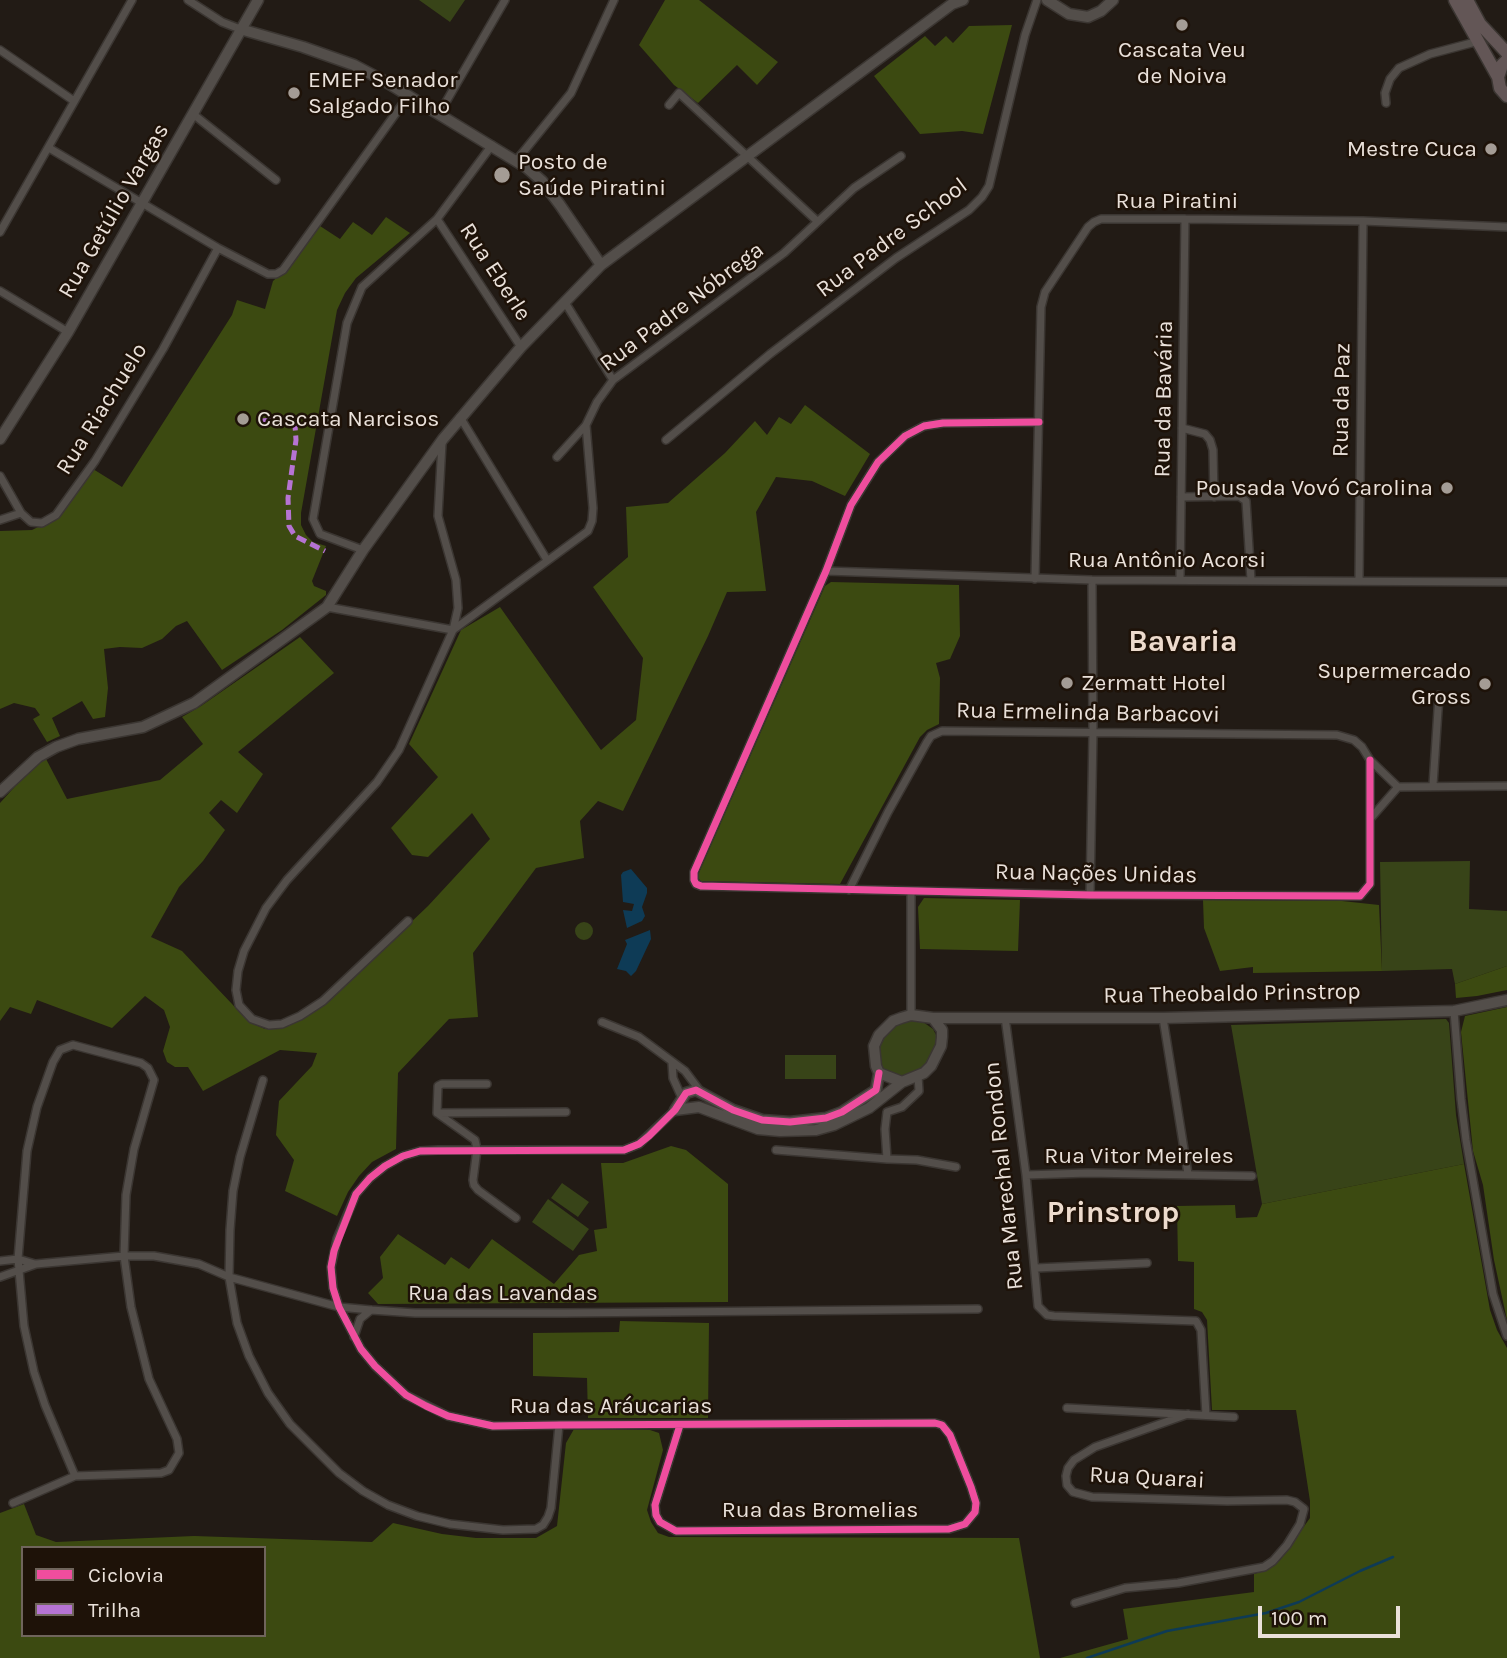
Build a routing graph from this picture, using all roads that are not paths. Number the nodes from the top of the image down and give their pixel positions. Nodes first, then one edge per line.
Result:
1 (132, 0) edge
2 (188, 0) edge
3 (258, 0) edge
4 (505, 0) edge
5 (614, 0) edge
6 (1037, 0) edge
7 (1046, 0) edge
8 (1113, 0) edge
9 (1455, 0) edge
10 (1467, 0) edge
11 (955, 1) edge
12 (240, 29) junction
13 (1479, 41) junction
14 (0, 50) edge
15 (1507, 53) edge
16 (1507, 60) edge
17 (1498, 77) junction
18 (409, 95) junction
19 (1506, 98) edge
20 (74, 101) junction
21 (1386, 103) dead end
22 (669, 105) dead end
23 (193, 114) junction
24 (439, 114) junction
25 (492, 145) junction
26 (48, 148) junction
27 (901, 156) dead end
28 (749, 157) junction
29 (516, 161) junction
30 (276, 180) dead end
31 (144, 203) junction
32 (437, 219) junction
33 (1185, 219) junction
34 (817, 221) junction
35 (1363, 221) junction
36 (1507, 227) edge
37 (0, 232) edge
38 (218, 248) junction
39 (601, 265) junction
40 (0, 291) edge
41 (566, 304) junction
42 (68, 332) junction
43 (521, 347) junction
44 (613, 380) junction
45 (460, 417) junction
46 (1039, 422) junction
47 (586, 425) junction
48 (1182, 428) junction
49 (0, 439) edge
50 (443, 439) junction
51 (666, 440) dead end
52 (557, 457) dead end
53 (0, 476) edge
54 (1181, 497) junction
55 (1214, 497) junction
56 (21, 513) junction
57 (0, 520) edge
58 (363, 550) junction
59 (547, 560) junction
60 (826, 571) junction
61 (1035, 579) junction
62 (1180, 579) junction
63 (1092, 580) junction
64 (1251, 580) junction
65 (1359, 580) junction
66 (1507, 582) edge
67 (327, 607) junction
68 (453, 630) junction
69 (1439, 695) dead end
70 (1093, 732) junction
71 (1370, 760) junction
72 (1433, 785) junction
73 (1507, 786) edge
74 (1398, 787) junction
75 (0, 792) edge
76 (1370, 820) junction
77 (849, 890) junction
78 (911, 891) junction
79 (1090, 895) junction
80 (408, 921) dead end
81 (1507, 1000) edge
82 (1454, 1011) junction
83 (911, 1015) junction
84 (956, 1017) junction
85 (1005, 1017) junction
86 (933, 1018) junction
87 (1163, 1018) junction
88 (602, 1022) dead end
89 (942, 1030) junction
90 (672, 1063) junction
91 (879, 1073) junction
92 (918, 1076) junction
93 (263, 1080) dead end
94 (902, 1082) junction
95 (486, 1084) dead end
96 (701, 1091) junction
97 (682, 1098) junction
98 (675, 1111) junction
99 (566, 1112) dead end
100 (437, 1113) junction
101 (477, 1149) junction
102 (776, 1150) dead end
103 (887, 1159) junction
104 (956, 1167) dead end
105 (1188, 1174) junction
106 (1026, 1175) junction
107 (1252, 1176) dead end
108 (516, 1218) dead end
109 (124, 1256) junction
110 (18, 1259) junction
111 (0, 1261) edge
112 (1147, 1263) dead end
113 (36, 1264) junction
114 (1036, 1268) junction
115 (19, 1271) junction
116 (0, 1277) edge
117 (229, 1277) junction
118 (339, 1307) junction
119 (978, 1309) dead end
120 (371, 1310) junction
121 (1507, 1336) edge
122 (354, 1338) junction
123 (1067, 1408) dead end
124 (1188, 1414) junction
125 (1206, 1415) junction
126 (1234, 1417) dead end
127 (934, 1423) joint
128 (559, 1425) junction
129 (680, 1425) junction
130 (75, 1476) junction
131 (13, 1503) dead end
132 (1075, 1603) dead end

1 - 20 street
2 - 12 street
3 - 12 street, Rua Getúlio Vargas
4 - 24 street
5 - 29 street
6 - 51 street, Rua Padre School
7 - 8 street
9 - 13 main road
10 - 15 main road
11 - 28 street
12 - 18 street
12 - 23 street, Rua Getúlio Vargas
13 - 17 main road
13 - 21 street
14 - 20 street
16 - 17 main road
17 - 19 main road
18 - 24 street
18 - 38 street
20 - 26 street
22 - 28 street
23 - 30 street
23 - 31 street, Rua Getúlio Vargas
24 - 25 street
25 - 29 street
25 - 32 street
26 - 31 street
26 - 37 street
27 - 34 street, Rua Padre Nóbrega
28 - 34 street
28 - 39 street
29 - 39 street
31 - 38 street
31 - 42 street, Rua Getúlio Vargas
32 - 43 street, Rua Eberle
32 - 58 street
33 - 35 street, Rua Piratini
33 - 46 street, Rua Piratini
33 - 48 street, Rua da Bavária
34 - 44 street, Rua Padre Nóbrega
35 - 36 street, Rua Piratini
35 - 65 street, Rua da Paz
38 - 56 street, Rua Riachuelo
39 - 41 street
40 - 42 street
41 - 43 street
41 - 44 street
42 - 49 street, Rua Getúlio Vargas
43 - 45 street
44 - 47 street, Rua Padre Nóbrega
45 - 50 street
45 - 59 street
46 - 60 street
46 - 61 street, Rua Piratini
47 - 52 street, Rua Padre Nóbrega
47 - 59 street
48 - 54 street, Rua da Bavária
48 - 55 street
50 - 58 street
50 - 68 street
53 - 56 street
54 - 55 street
54 - 62 street, Rua da Bavária
55 - 64 street
56 - 57 street
58 - 67 street
59 - 68 street
60 - 61 street, Rua Antônio Acorsi
60 - 77 street, Rua Nações Unidas
61 - 63 street, Rua Antônio Acorsi
62 - 63 street, Rua Antônio Acorsi
62 - 64 street, Rua Antônio Acorsi
63 - 70 street
64 - 65 street, Rua Antônio Acorsi
65 - 66 street, Rua Antônio Acorsi
67 - 68 street
67 - 75 street
68 - 80 street
69 - 72 street
70 - 71 street, Rua Ermelinda Barbacovi
70 - 77 street, Rua Ermelinda Barbacovi
70 - 79 street
71 - 74 street, Rua Ermelinda Barbacovi
71 - 76 street, Rua Nações Unidas
72 - 73 street
72 - 74 street
74 - 76 street
76 - 79 street, Rua Nações Unidas
77 - 78 street, Rua Nações Unidas
78 - 79 street, Rua Nações Unidas
78 - 83 street
81 - 82 street, Rua Theobaldo Prinstrop
82 - 87 street, Rua Theobaldo Prinstrop
82 - 121 street
83 - 86 street, Rua Theobaldo Prinstrop
83 - 91 street
84 - 85 street, Rua Theobaldo Prinstrop
84 - 86 street, Rua Theobaldo Prinstrop
84 - 89 street
85 - 87 street, Rua Theobaldo Prinstrop
85 - 106 street, Rua Marechal Rondon
86 - 89 street
87 - 105 street
88 - 90 street
89 - 92 street
90 - 96 street
90 - 97 street
91 - 94 street
91 - 96 street
92 - 94 street
92 - 103 street
93 - 117 street
94 - 98 street
95 - 100 street
96 - 97 street
97 - 98 street
98 - 101 street, Rua das Aráucarias
99 - 100 street
100 - 101 street
101 - 108 street
101 - 118 street, Rua das Aráucarias
102 - 103 street
103 - 104 street
105 - 106 street, Rua Vitor Meireles
105 - 107 street, Rua Vitor Meireles
106 - 114 street, Rua Marechal Rondon
109 - 110 street
109 - 113 street, Rua das Lavandas
109 - 117 street, Rua das Lavandas
109 - 130 street
110 - 111 street
110 - 113 street, Rua das Lavandas
110 - 115 street
112 - 114 street
113 - 115 street, Rua das Lavandas
114 - 125 street, Rua Marechal Rondon
115 - 116 street, Rua das Lavandas
115 - 130 street
117 - 118 street, Rua das Lavandas
117 - 128 street
118 - 120 street, Rua das Lavandas
118 - 122 street, Rua das Aráucarias
119 - 120 street, Rua das Lavandas
120 - 122 street
122 - 128 street, Rua das Aráucarias
123 - 124 street
124 - 125 street
124 - 132 street, Rua Quarai
125 - 126 street
127 - 129 street, Rua das Aráucarias
127 - 129 street, Rua das Bromelias
128 - 129 street, Rua das Aráucarias
130 - 131 street

